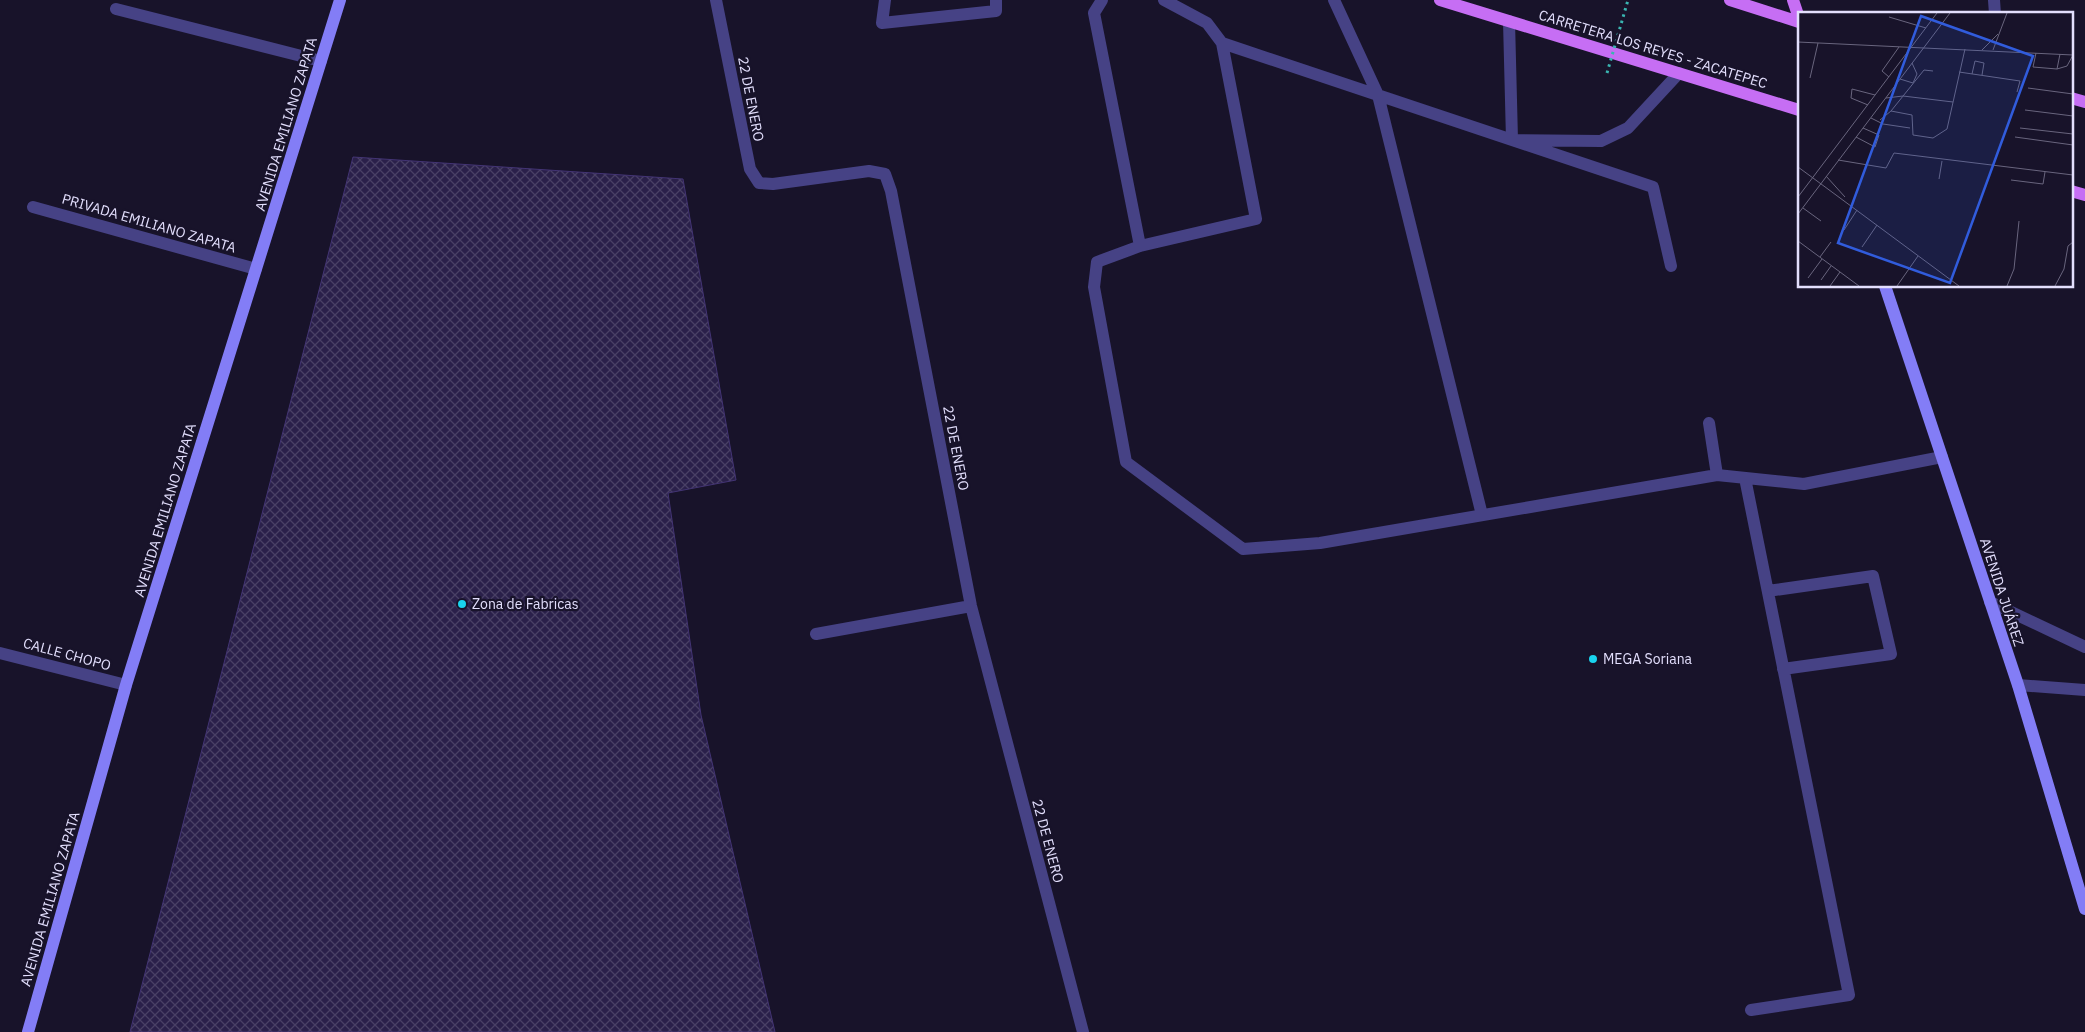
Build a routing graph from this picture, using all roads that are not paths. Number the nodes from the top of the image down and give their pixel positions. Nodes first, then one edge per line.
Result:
1 (340, 0) edge
2 (716, 0) edge
3 (885, 0) edge
4 (996, 0) edge
5 (1102, 0) edge
6 (1164, 0) edge
7 (1334, 0) edge
8 (1440, 0) edge
9 (1730, 0) edge
10 (1793, 0) edge
11 (116, 9) dead end
12 (1798, 15) edge
13 (1509, 21) junction
14 (1798, 22) edge
15 (1222, 42) junction
16 (321, 61) junction
17 (1678, 73) junction
18 (1378, 95) junction
19 (2072, 98) edge
20 (2085, 102) edge
21 (1798, 110) edge
22 (1512, 140) junction
23 (2072, 191) edge
24 (2085, 195) edge
25 (33, 207) dead end
26 (1140, 246) junction
27 (1671, 266) dead end
28 (256, 269) junction
29 (1886, 288) edge
30 (1709, 423) dead end
31 (1942, 457) junction
32 (1717, 475) junction
33 (1745, 478) junction
34 (1482, 515) junction
35 (1768, 591) junction
36 (1990, 602) junction
37 (971, 606) junction
38 (816, 634) dead end
39 (2085, 647) edge
40 (0, 652) edge
41 (1783, 669) junction
42 (126, 685) junction
43 (2018, 685) junction
44 (2085, 690) edge
45 (2085, 909) edge
46 (1751, 1010) dead end
47 (28, 1032) edge
48 (1083, 1032) edge

1 - 16 main road, AVENIDA EMILIANO ZAPATA
2 - 37 street, 22 DE ENERO
3 - 4 street
5 - 26 street
6 - 15 street
7 - 18 street
8 - 13 main road, CARRETERA LOS REYES - ZACATEPEC
9 - 14 main road
10 - 12 main road
11 - 16 street
13 - 17 main road, CARRETERA LOS REYES - ZACATEPEC
13 - 22 street
15 - 18 street
15 - 26 street
16 - 28 main road, AVENIDA EMILIANO ZAPATA
17 - 21 main road, CARRETERA LOS REYES - ZACATEPEC
17 - 22 street
18 - 22 street
18 - 34 street
19 - 20 main road
22 - 27 street
23 - 24 main road
25 - 28 street, PRIVADA EMILIANO ZAPATA
26 - 34 street
28 - 42 main road, AVENIDA EMILIANO ZAPATA
29 - 31 main road, AVENIDA JUÁREZ
30 - 32 street
31 - 33 street
31 - 36 main road, AVENIDA JUÁREZ
32 - 33 street
32 - 34 street
33 - 35 street
35 - 41 street
35 - 41 street
36 - 39 street
36 - 43 main road, AVENIDA JUÁREZ
37 - 38 street
37 - 48 street, 22 DE ENERO
40 - 42 street, CALLE CHOPO
41 - 46 street
42 - 47 main road, AVENIDA EMILIANO ZAPATA
43 - 44 street
43 - 45 main road, AVENIDA JUÁREZ

